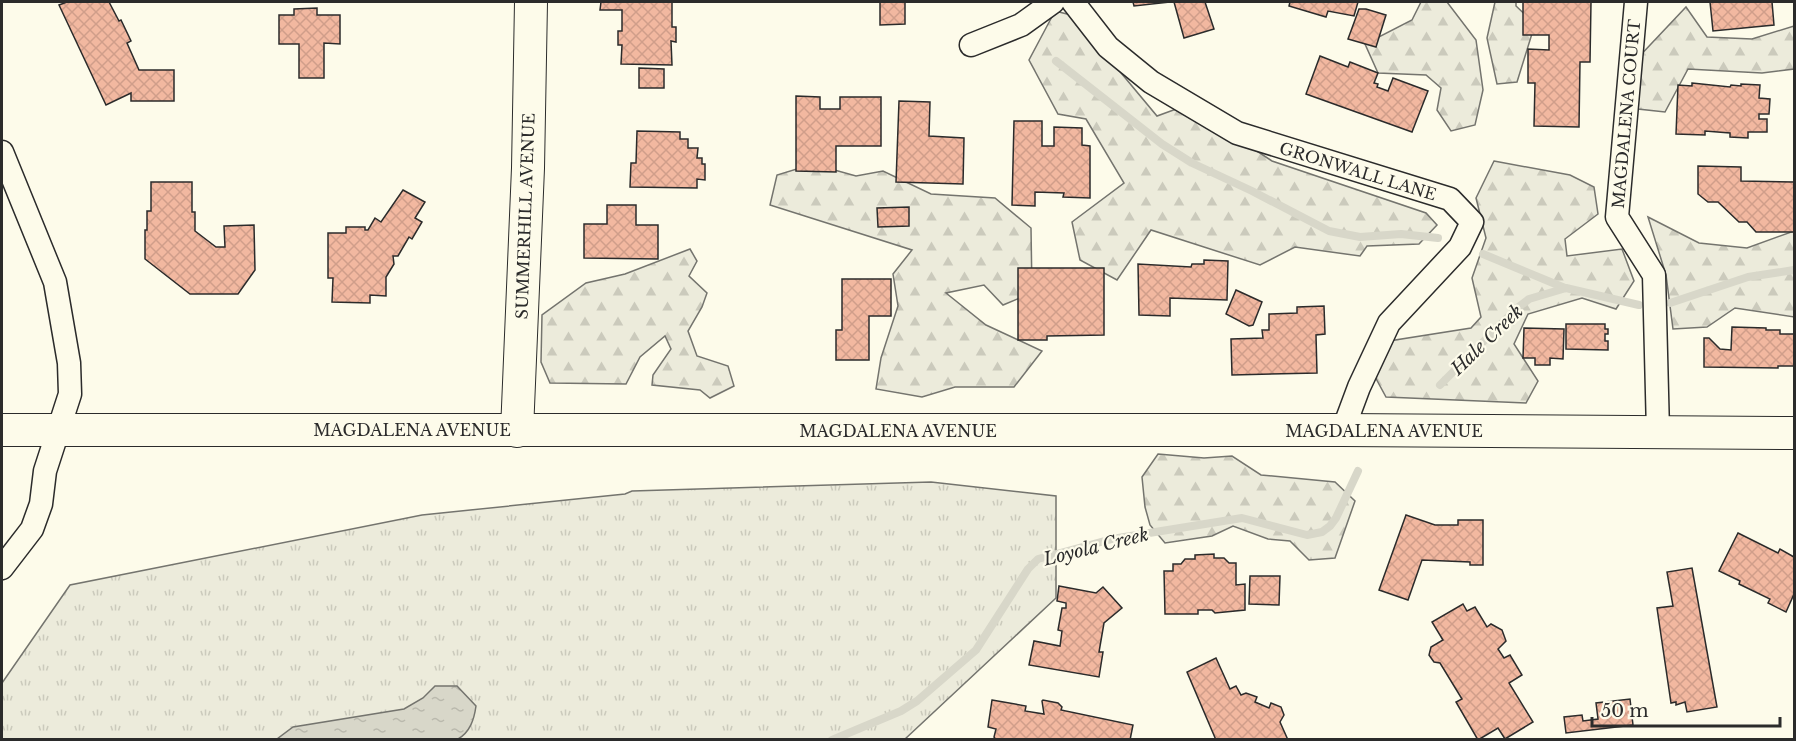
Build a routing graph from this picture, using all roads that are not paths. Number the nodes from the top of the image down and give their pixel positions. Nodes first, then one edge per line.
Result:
1 (531, 2) edge
2 (1053, 2) edge
3 (1073, 2) edge
4 (1636, 2) edge
5 (971, 45) dead end
6 (2, 152) edge
7 (58, 429) junction
8 (2, 430) edge
9 (517, 430) junction
10 (1343, 430) junction
11 (1658, 432) junction
12 (1794, 433) edge
13 (2, 568) edge

1 - 9 main road, SUMMERHILL AVENUE
2 - 5 street
3 - 10 street, GRONWALL LANE
4 - 11 street, MAGDALENA COURT
6 - 7 street
7 - 8 main road, MAGDALENA AVENUE
7 - 9 main road, MAGDALENA AVENUE
7 - 13 street
9 - 10 main road, MAGDALENA AVENUE
10 - 11 main road, MAGDALENA AVENUE
11 - 12 main road, MAGDALENA AVENUE

